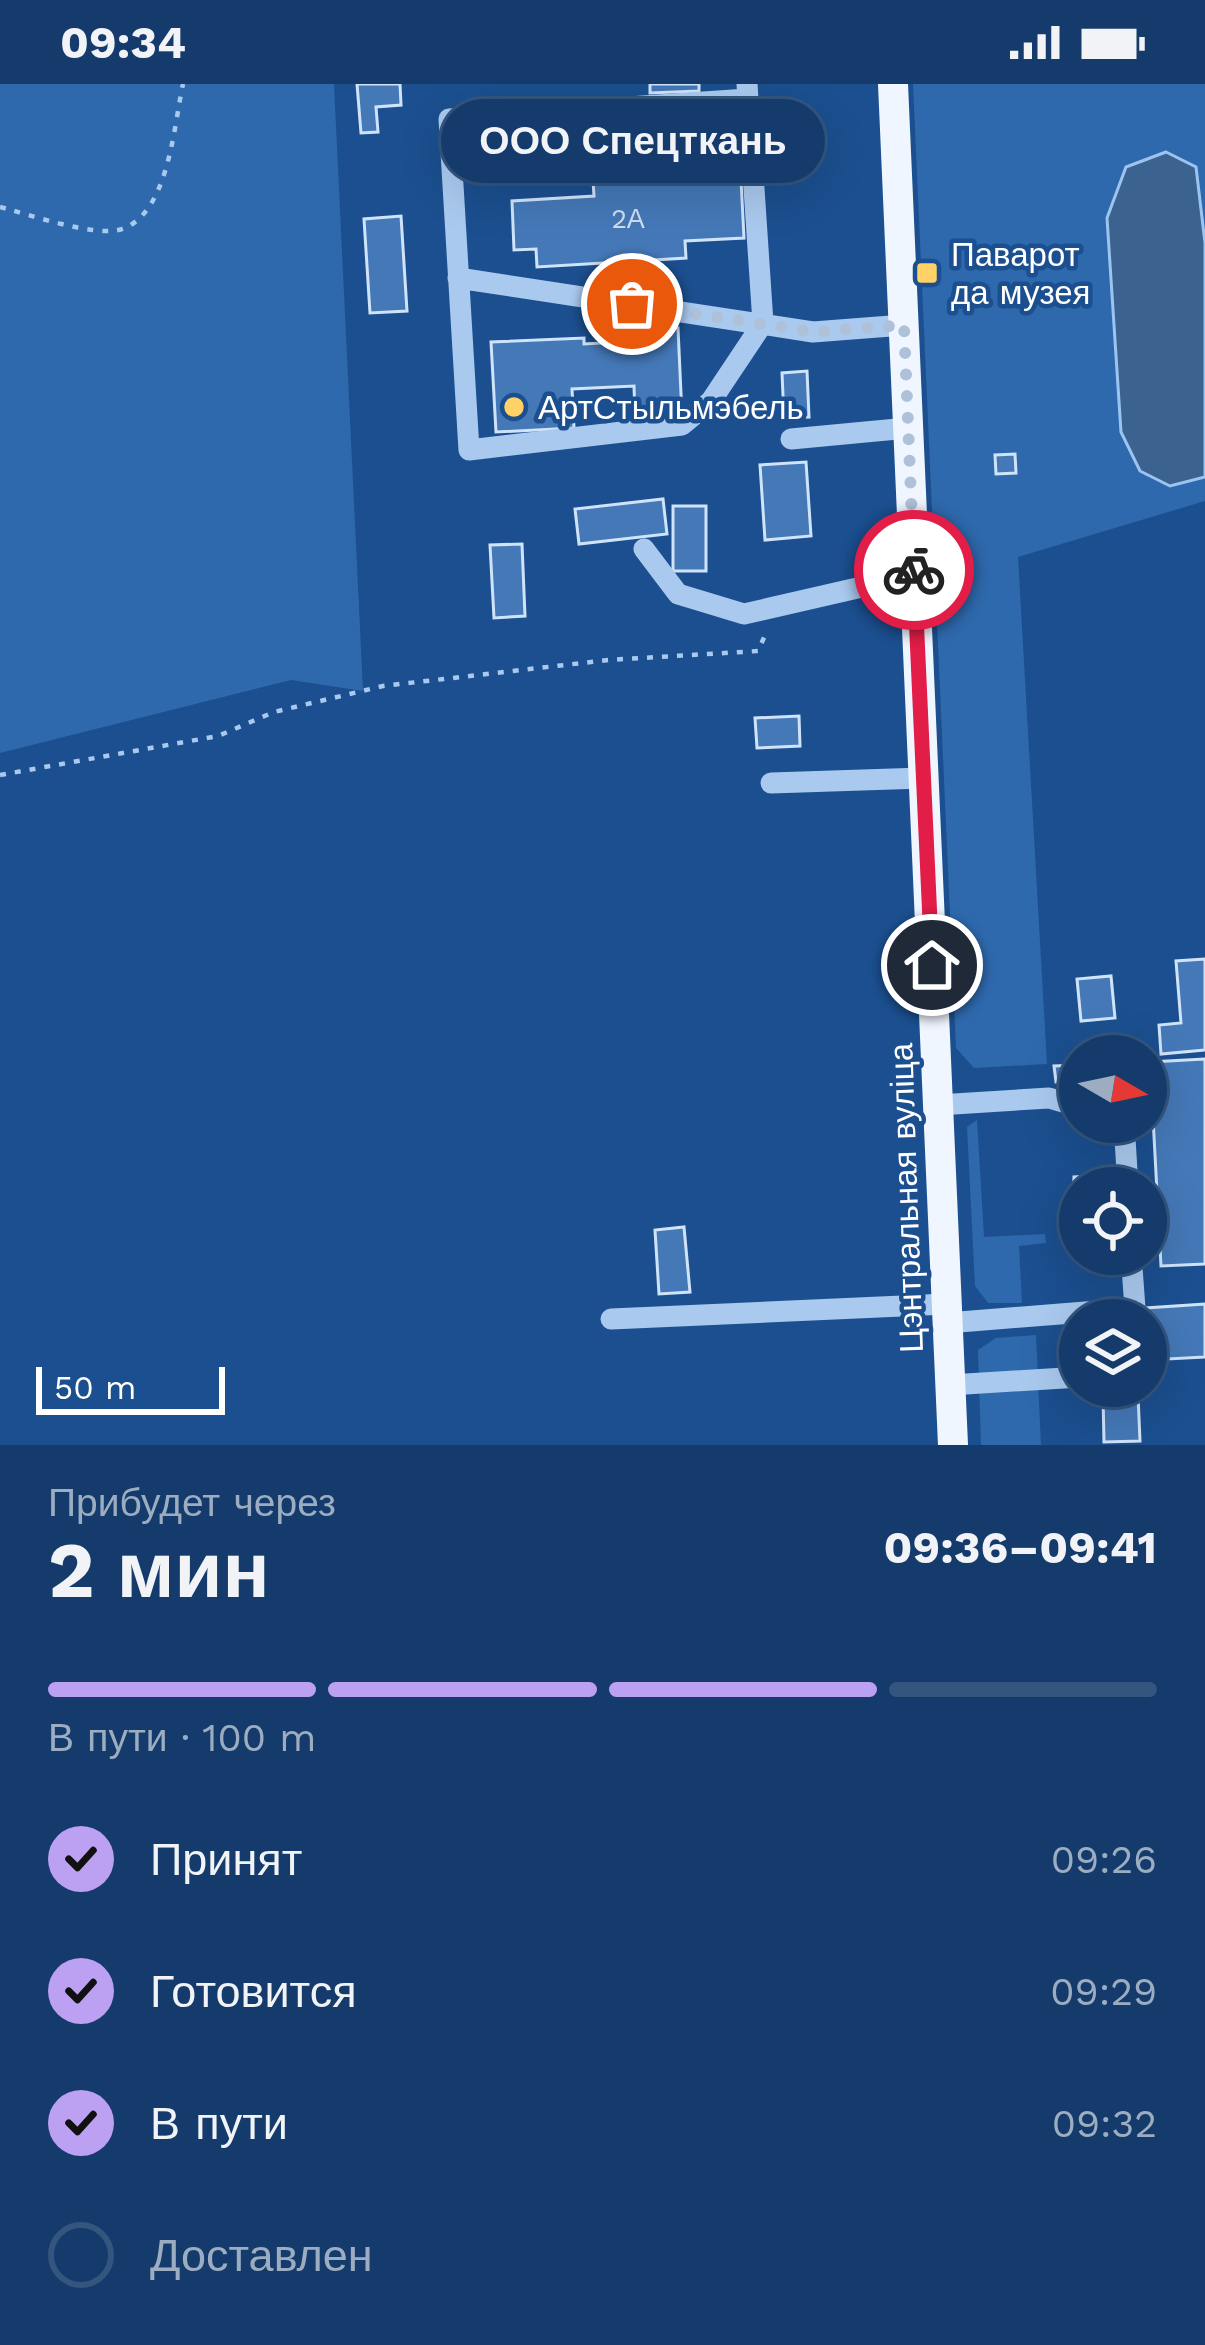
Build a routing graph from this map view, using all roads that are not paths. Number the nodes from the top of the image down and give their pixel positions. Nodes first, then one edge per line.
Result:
1 (893, 84) edge
2 (747, 91) edge
3 (458, 278) junction
4 (764, 323) junction
5 (904, 325) junction
6 (908, 428) junction
7 (791, 439) dead end
8 (644, 549) dead end
9 (914, 575) junction
10 (923, 778) junction
11 (771, 783) dead end
12 (1059, 1100) edge
13 (938, 1105) junction
14 (1133, 1275) edge
15 (947, 1313) junction
16 (611, 1319) dead end
17 (1059, 1379) edge
18 (950, 1385) junction
19 (952, 1445) edge

1 - 5 main road, Цэнтральная вуліца
2 - 3 lane
2 - 4 lane
3 - 4 lane
3 - 4 lane
4 - 5 lane
5 - 6 main road, Цэнтральная вуліца
6 - 7 lane
6 - 9 main road, Цэнтральная вуліца
8 - 9 lane
9 - 10 main road, Цэнтральная вуліца
10 - 11 lane
10 - 13 main road, Цэнтральная вуліца
12 - 13 lane
13 - 15 main road, Цэнтральная вуліца
14 - 15 lane
15 - 16 lane
15 - 18 main road, Цэнтральная вуліца
17 - 18 lane
18 - 19 main road, Цэнтральная вуліца

